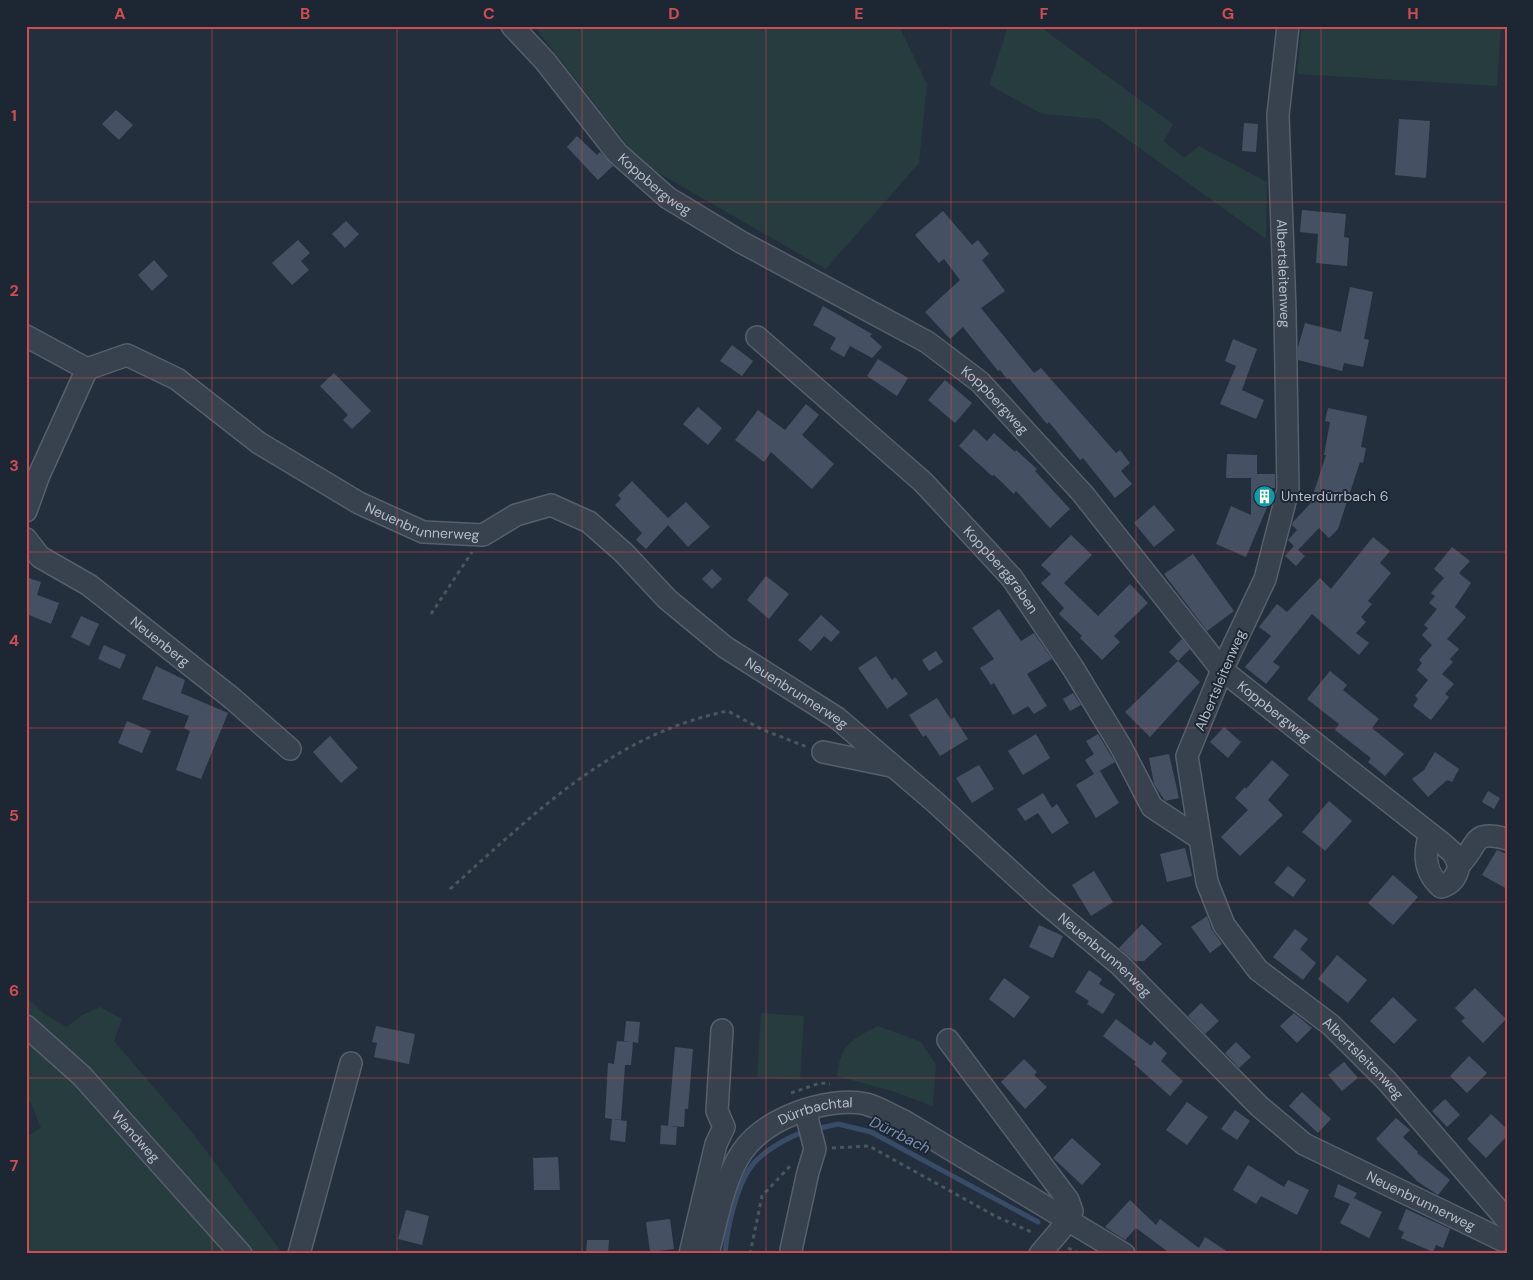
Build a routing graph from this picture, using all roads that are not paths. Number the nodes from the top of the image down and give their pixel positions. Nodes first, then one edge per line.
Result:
1 (512, 26) edge
2 (1288, 26) edge
3 (26, 336) edge
4 (757, 337) dead end
5 (87, 369) junction
6 (26, 511) edge
7 (26, 539) edge
8 (1222, 670) junction
9 (290, 750) dead end
10 (823, 752) road end
11 (894, 767) junction
12 (1430, 834) junction
13 (1199, 838) junction
14 (1507, 840) edge
15 (1459, 865) junction
16 (26, 1026) edge
17 (722, 1030) dead end
18 (948, 1040) dead end
19 (351, 1063) dead end
20 (724, 1128) junction
21 (811, 1133) junction
22 (750, 1143) junction
23 (1068, 1220) junction
24 (1507, 1220) edge
25 (1507, 1240) edge
26 (1046, 1247) edge
27 (241, 1254) edge
28 (299, 1254) edge
29 (690, 1254) edge
30 (708, 1254) edge
31 (792, 1254) edge
32 (1124, 1254) edge

1 - 8 street, Koppbergweg
2 - 8 street, Albertsleitenweg
3 - 5 street
4 - 13 street, Koppberggraben
5 - 6 street
5 - 11 street, Neuenbrunnerweg
7 - 9 street, Neuenberg
8 - 12 street, Koppbergweg
8 - 13 street, Albertsleitenweg
10 - 11 street
11 - 25 street, Neuenbrunnerweg
12 - 15 street, Koppbergweg
12 - 15 street
13 - 24 street, Albertsleitenweg
14 - 15 street
16 - 27 street, Wandweg
17 - 20 street
18 - 23 street
19 - 28 street
20 - 22 street
20 - 29 street
21 - 22 street, Dürrbachtal
21 - 23 street, Dürrbachtal
21 - 31 street
22 - 30 street, Dürrbachtal
23 - 26 street
23 - 32 street, Dürrbachtal

